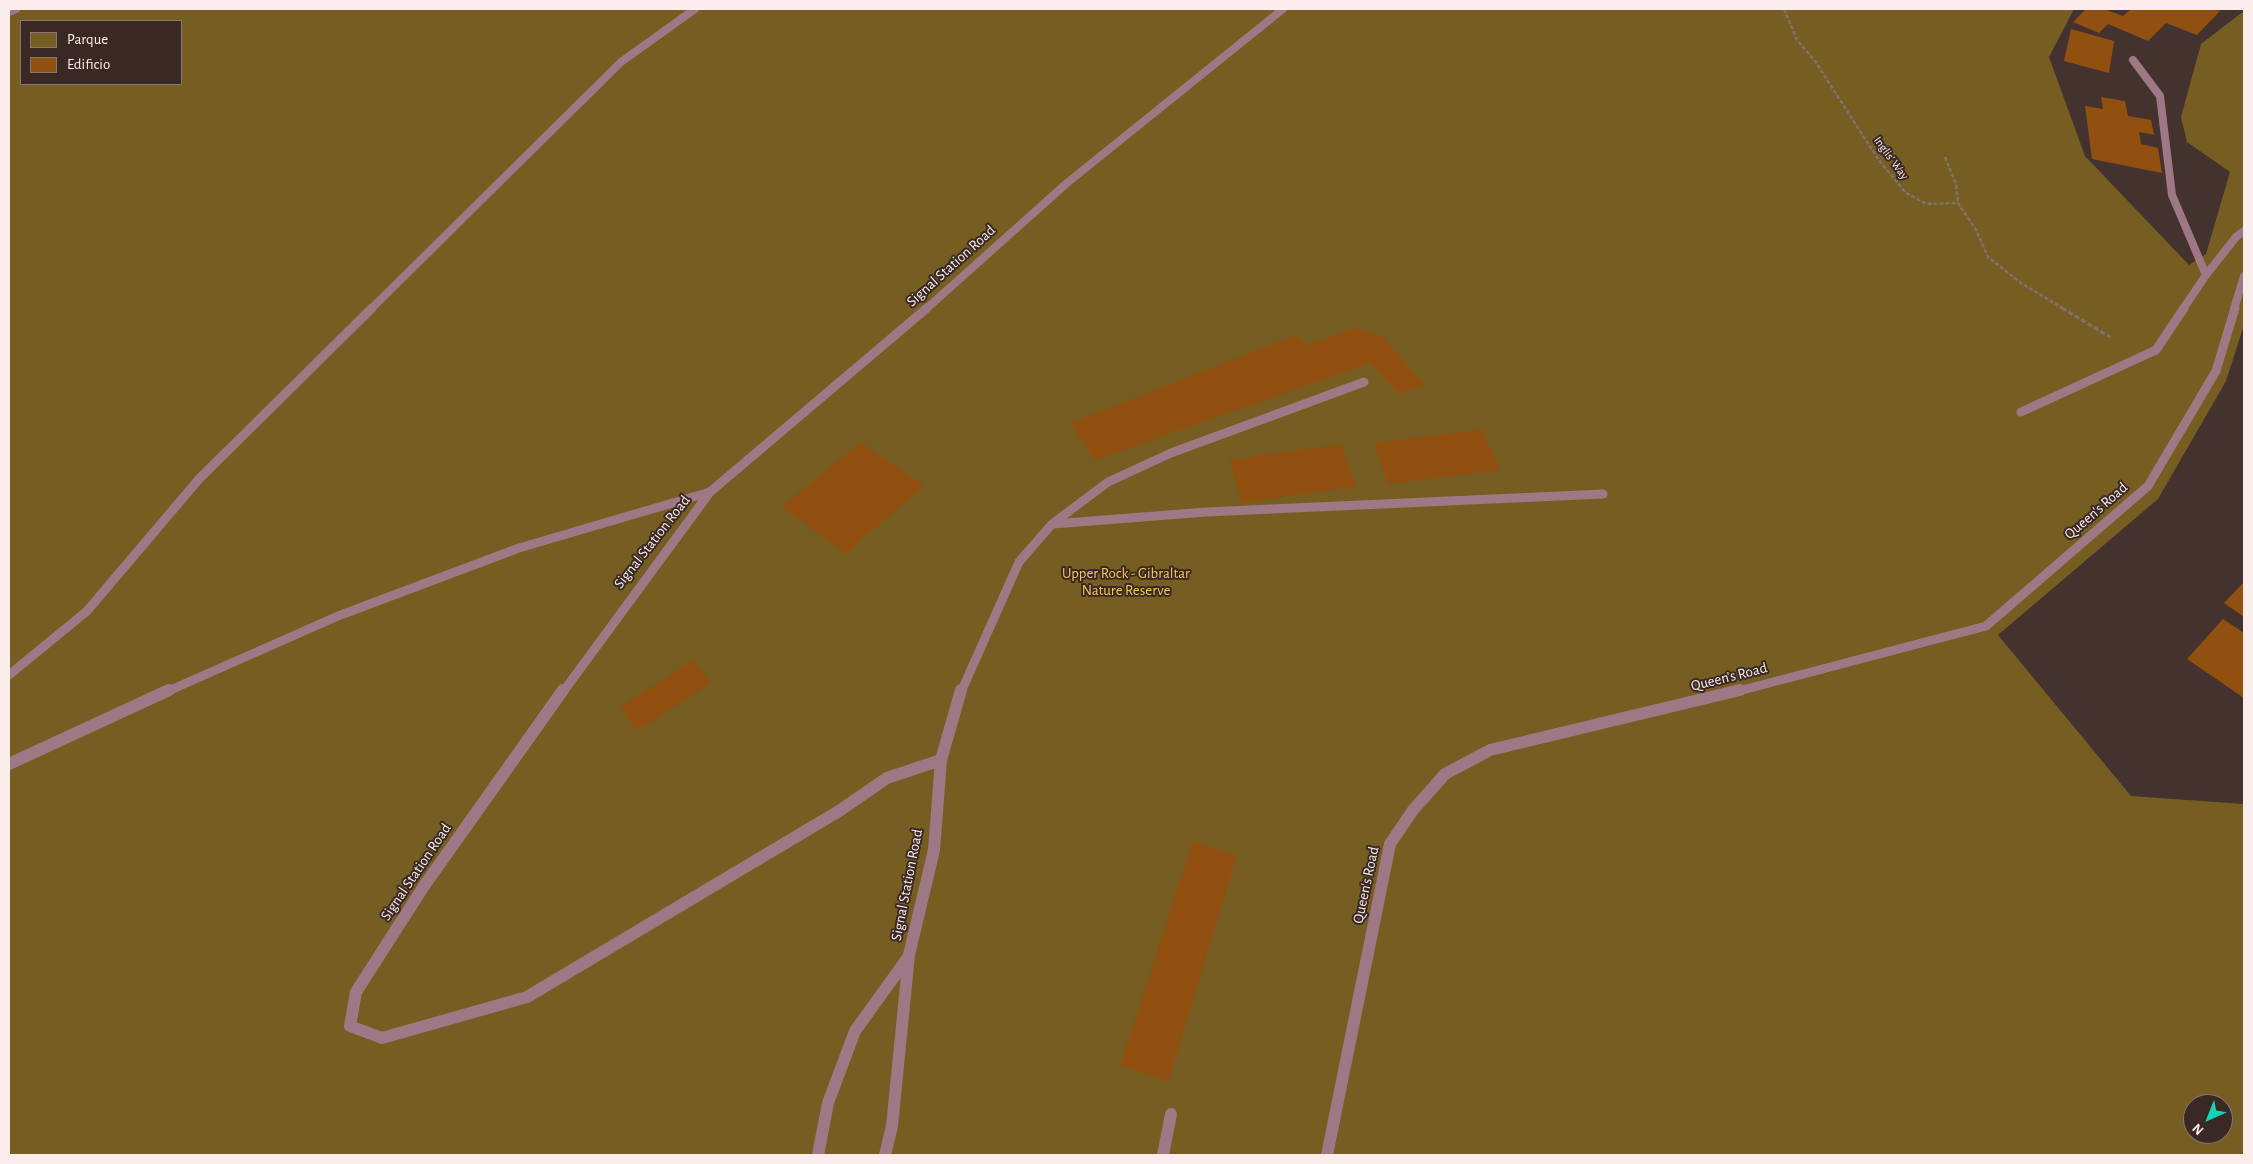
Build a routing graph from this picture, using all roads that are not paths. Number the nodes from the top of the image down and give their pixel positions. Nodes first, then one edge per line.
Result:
1 (16, 9) edge
2 (695, 9) edge
3 (1284, 9) edge
4 (9, 12) edge
5 (2133, 60) dead end
6 (2244, 231) edge
7 (2206, 275) junction
8 (2244, 280) edge
9 (1364, 382) dead end
10 (2021, 412) dead end
11 (710, 492) junction
12 (1604, 494) dead end
13 (1052, 524) junction
14 (9, 675) edge
15 (940, 760) junction
16 (9, 764) edge
17 (909, 955) junction
18 (1170, 1114) dead end
19 (818, 1155) edge
20 (885, 1155) edge
21 (1163, 1155) edge
22 (1327, 1155) edge

1 - 4 lane
2 - 14 lane
3 - 11 lane, Signal Station Road
5 - 7 lane
6 - 7 lane
7 - 10 lane
8 - 22 lane, Queen's Road
9 - 13 lane
11 - 15 lane, Signal Station Road
11 - 16 lane
12 - 13 lane
13 - 15 lane
15 - 17 lane, Signal Station Road
17 - 19 lane
17 - 20 lane, Signal Station Road
18 - 21 lane

